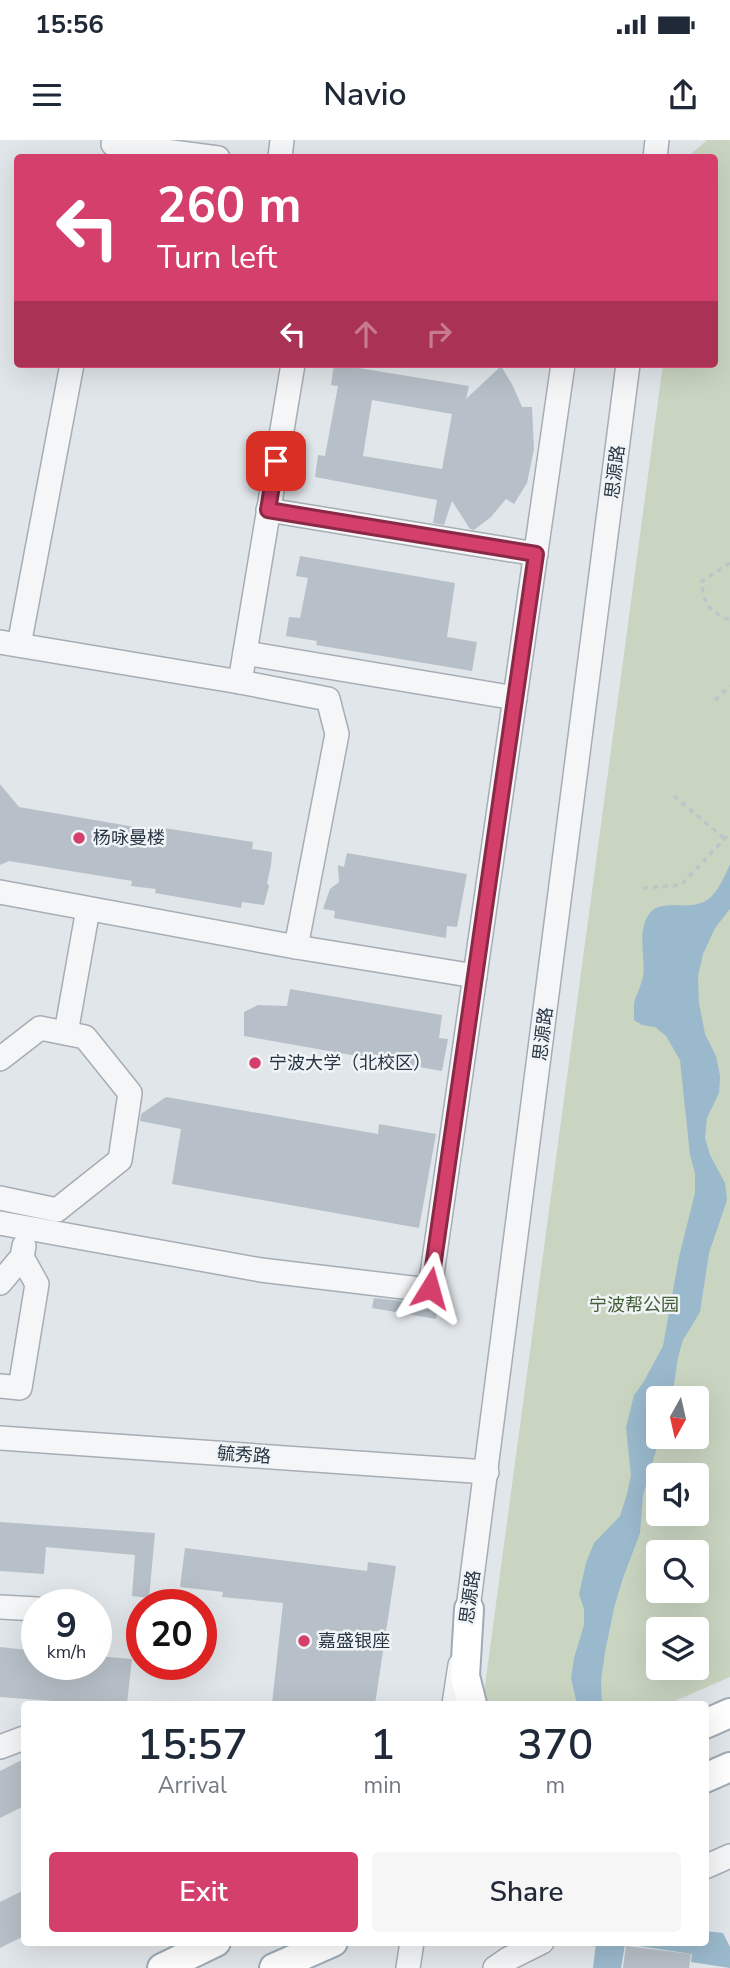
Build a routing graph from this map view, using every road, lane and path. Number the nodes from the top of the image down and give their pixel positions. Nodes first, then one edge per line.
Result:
1 (113, 144) dead end
2 (162, 149) edge
3 (193, 154) edge
4 (71, 368) edge
5 (292, 368) edge
6 (562, 368) edge
7 (627, 368) edge
8 (268, 510) junction
9 (536, 554) junction
10 (730, 563) edge
11 (730, 620) edge
12 (10, 644) edge
13 (244, 653) junction
14 (240, 682) junction
15 (730, 686) edge
16 (515, 698) junction
17 (715, 700) dead end
18 (674, 796) dead end
19 (730, 833) edge
20 (724, 838) junction
21 (643, 888) dead end
22 (0, 892) edge
23 (88, 909) junction
24 (296, 947) junction
25 (475, 976) junction
26 (66, 1033) junction
27 (0, 1059) edge
28 (0, 1198) edge
29 (33, 1205) junction
30 (0, 1223) edge
31 (27, 1228) junction
32 (22, 1257) junction
33 (0, 1283) edge
34 (0, 1386) edge
35 (0, 1392) edge
36 (0, 1438) edge
37 (487, 1472) junction
38 (0, 1607) edge
39 (21, 1608) edge
40 (469, 1609) junction
41 (454, 1701) edge
42 (471, 1701) edge
43 (730, 1713) edge
44 (709, 1722) edge
45 (21, 1739) edge
46 (0, 1746) edge
47 (730, 1767) edge
48 (709, 1776) edge
49 (730, 1856) edge
50 (709, 1865) edge
51 (208, 1946) edge
52 (324, 1946) edge
53 (411, 1946) edge
54 (534, 1946) edge
55 (162, 1968) edge
56 (274, 1968) edge
57 (408, 1968) edge
58 (495, 1968) edge

1 - 2 street
2 - 3 street
4 - 12 street
5 - 8 street
6 - 9 street
7 - 37 street, 思源路
8 - 9 street
8 - 13 street
9 - 16 street
10 - 11 path
12 - 14 street
13 - 14 street
13 - 16 street
14 - 24 street
15 - 17 path
16 - 25 street
18 - 20 path
19 - 20 path
20 - 21 path
22 - 23 street
23 - 24 street
23 - 26 street
24 - 25 street
25 - 31 street
26 - 27 street
26 - 29 street
28 - 29 street
29 - 31 street
30 - 31 street
31 - 32 street
32 - 33 street
32 - 34 street
34 - 35 street
36 - 37 street, 毓秀路
37 - 40 street, 思源路
38 - 39 street
40 - 41 street, 思源路
40 - 42 main road
43 - 44 main road
45 - 46 street
47 - 48 main road
49 - 50 street
51 - 55 main road
52 - 56 main road
53 - 57 street
54 - 58 street

